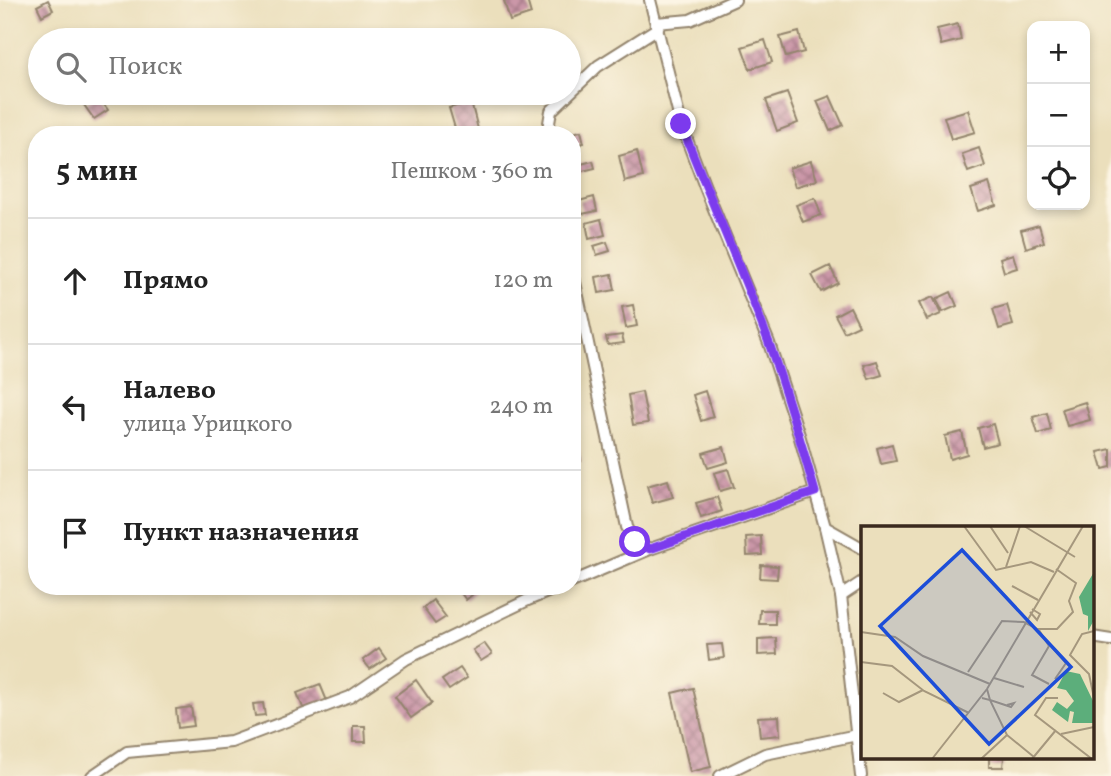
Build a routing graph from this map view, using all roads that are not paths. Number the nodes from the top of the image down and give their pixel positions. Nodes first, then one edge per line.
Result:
1 (650, 0) edge
2 (735, 0) edge
3 (657, 26) junction
4 (581, 82) edge
5 (557, 105) edge
6 (548, 126) edge
7 (581, 310) edge
8 (815, 492) junction
9 (825, 527) junction
10 (861, 547) edge
11 (650, 549) junction
12 (581, 578) edge
13 (861, 583) edge
14 (540, 595) edge
15 (841, 596) junction
16 (857, 735) junction
17 (92, 776) edge
18 (720, 776) edge
19 (861, 776) edge

1 - 3 street
2 - 3 street
3 - 4 street
3 - 8 street
5 - 6 street
7 - 11 street
8 - 9 street
8 - 11 street
9 - 10 street
9 - 15 street
11 - 12 street
13 - 15 street
14 - 17 street
15 - 16 street
16 - 18 street
16 - 19 street

